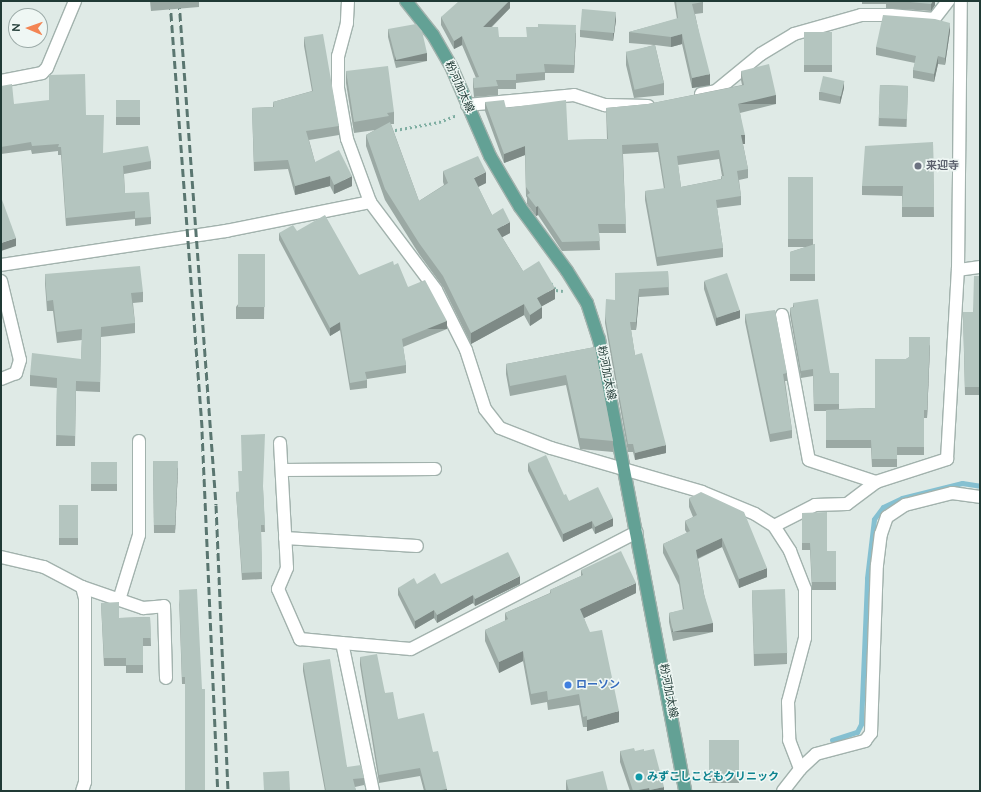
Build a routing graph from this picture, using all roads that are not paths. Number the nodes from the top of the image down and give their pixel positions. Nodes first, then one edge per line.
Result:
1 (75, 1) edge
2 (348, 1) edge
3 (406, 1) edge
4 (948, 1) edge
5 (961, 1) edge
6 (1, 81) edge
7 (685, 98) edge
8 (662, 103) edge
9 (468, 108) junction
10 (370, 202) junction
11 (1, 265) edge
12 (980, 267) edge
13 (958, 270) junction
14 (1, 281) edge
15 (782, 315) dead end
16 (1, 379) edge
17 (139, 440) dead end
18 (280, 443) dead end
19 (435, 469) dead end
20 (282, 470) junction
21 (625, 470) junction
22 (876, 482) junction
23 (980, 497) edge
24 (774, 526) junction
25 (637, 532) junction
26 (286, 538) junction
27 (417, 546) dead end
28 (1, 557) edge
29 (82, 587) junction
30 (119, 600) junction
31 (342, 643) junction
32 (166, 678) dead end
33 (800, 769) junction
34 (82, 791) edge
35 (373, 791) edge
36 (685, 791) edge
37 (785, 791) edge

1 - 6 street
2 - 10 street
3 - 9 main road, 粉河加太線
4 - 7 street
5 - 13 street
8 - 9 street
9 - 21 main road, 粉河加太線
10 - 11 street
10 - 21 street
12 - 13 street
13 - 22 street
14 - 16 street
15 - 22 street
17 - 30 street
18 - 20 street
19 - 20 street
20 - 26 street
21 - 24 street
21 - 25 main road, 粉河加太線
22 - 24 street
23 - 33 street
24 - 33 street
25 - 31 street
25 - 36 main road, 粉河加太線
26 - 27 street
26 - 31 street
28 - 29 street
29 - 30 street
29 - 34 street
30 - 32 street
31 - 35 street
33 - 37 street

